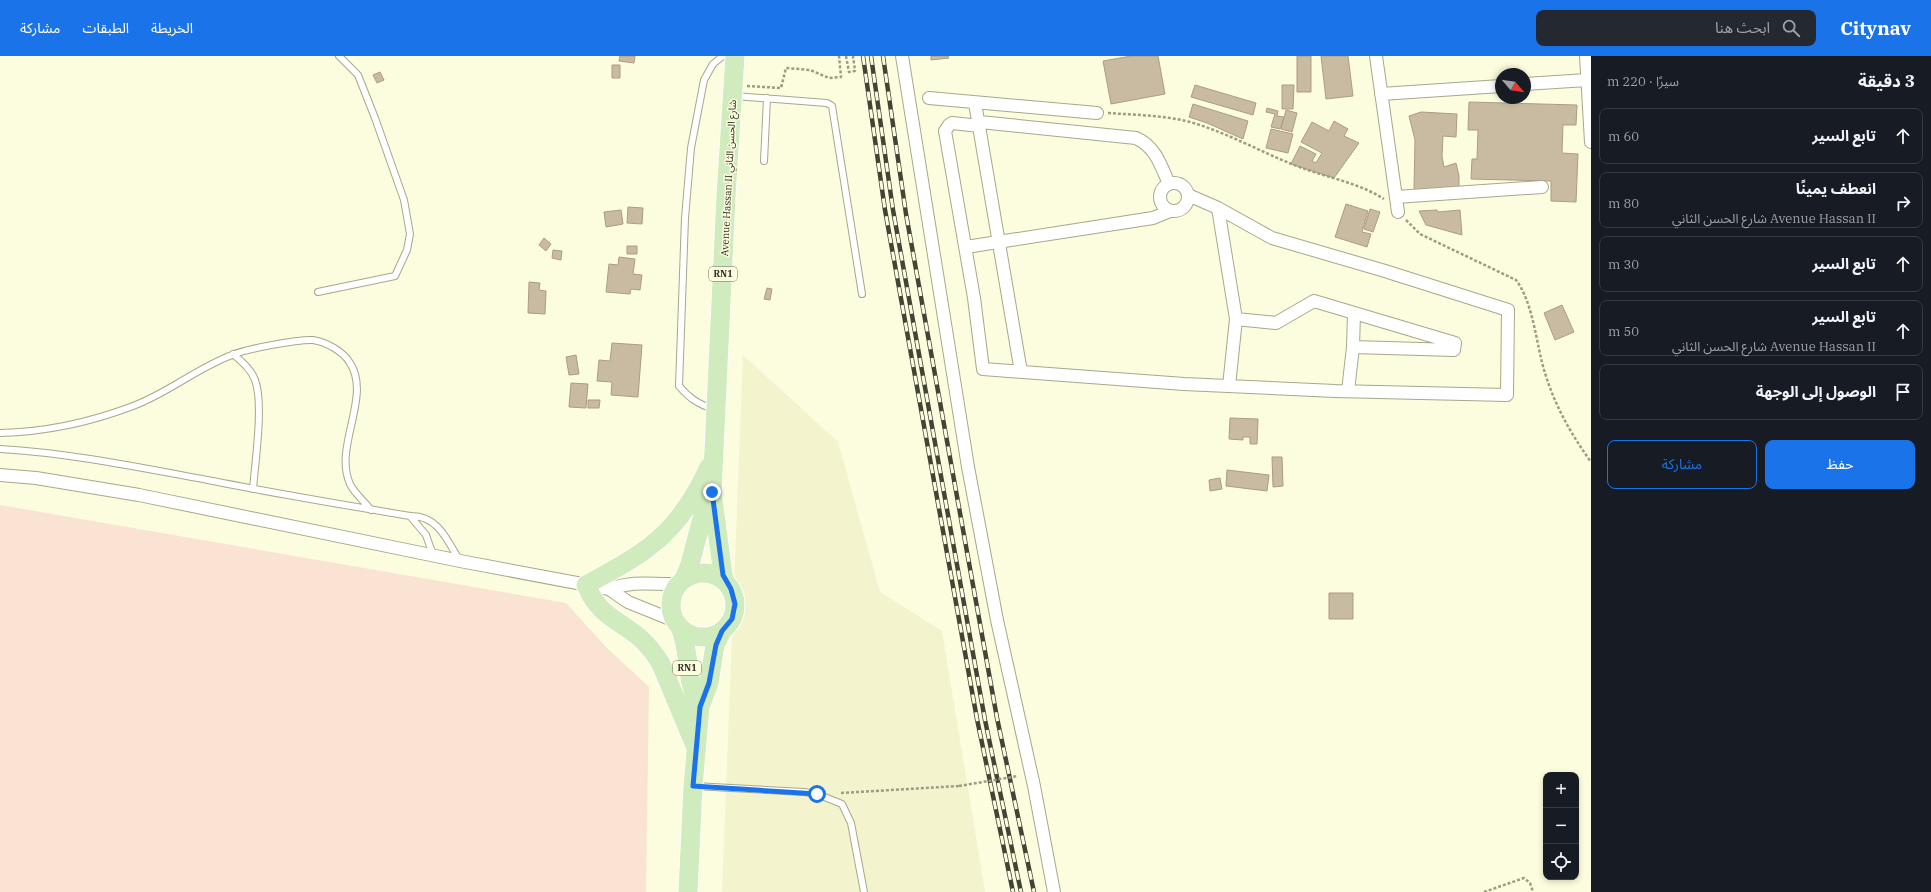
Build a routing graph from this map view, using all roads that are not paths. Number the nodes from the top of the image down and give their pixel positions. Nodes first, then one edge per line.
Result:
1 (339, 56) edge
2 (723, 56) edge
3 (735, 56) edge
4 (902, 56) edge
5 (1376, 56) edge
6 (1586, 56) edge
7 (1587, 80) junction
8 (1531, 84) edge
9 (1495, 86) edge
10 (733, 90) junction
11 (1381, 94) junction
12 (767, 98) junction
13 (929, 98) dead end
14 (975, 102) junction
15 (1097, 113) road end
16 (980, 124) junction
17 (1591, 142) edge
18 (764, 161) dead end
19 (1169, 184) junction
20 (1542, 187) dead end
21 (1188, 195) junction
22 (1396, 197) junction
23 (1218, 208) junction
24 (1170, 211) junction
25 (1398, 212) road end
26 (999, 241) junction
27 (966, 247) junction
28 (318, 292) dead end
29 (862, 294) dead end
30 (1354, 313) junction
31 (1236, 319) junction
32 (1353, 347) junction
33 (233, 354) junction
34 (1021, 372) junction
35 (1229, 386) junction
36 (1348, 391) junction
37 (716, 411) junction
38 (0, 433) edge
39 (0, 449) edge
40 (714, 458) junction
41 (0, 475) edge
42 (253, 489) junction
43 (712, 492) junction
44 (371, 510) junction
45 (410, 516) junction
46 (433, 555) junction
47 (460, 561) junction
48 (681, 582) junction
49 (726, 583) junction
50 (586, 585) junction
51 (609, 589) junction
52 (677, 624) junction
53 (722, 631) junction
54 (700, 707) junction
55 (696, 748) junction
56 (693, 786) junction
57 (688, 892) edge
58 (864, 892) edge
59 (1054, 892) edge

1 - 28 lane
2 - 37 lane
3 - 10 main road, Avenue Hassan II شارع الحسن الثاني / RN1
4 - 59 street
5 - 11 street
6 - 7 street
7 - 8 street
7 - 17 street
9 - 11 street
10 - 12 lane
10 - 37 main road, Avenue Hassan II شارع الحسن الثاني / RN1
11 - 22 street
12 - 18 lane
12 - 29 lane
13 - 14 street
14 - 15 street
14 - 16 street
16 - 19 street
16 - 26 street
16 - 27 street
19 - 21 street
19 - 24 street
20 - 22 street
21 - 23 street
21 - 24 street
22 - 25 street
23 - 31 street
23 - 36 street
24 - 26 street
26 - 27 street
26 - 34 street
27 - 34 street
30 - 31 street
30 - 32 street
30 - 32 street
31 - 35 street
32 - 36 street
33 - 38 lane
33 - 42 lane
33 - 44 lane
34 - 35 street
35 - 36 street
37 - 40 main road, Avenue Hassan II شارع الحسن الثاني / RN1
39 - 42 lane
40 - 43 main road, Avenue Hassan II شارع الحسن الثاني / RN1
40 - 50 main road
41 - 46 street
42 - 44 lane
43 - 48 main road, Avenue Hassan II شارع الحسن الثاني / RN1
43 - 49 main road, Avenue Hassan II شارع الحسن الثاني / RN1
44 - 45 lane
45 - 46 lane
45 - 47 lane
46 - 47 street
47 - 50 street
48 - 49 main road
48 - 51 street
48 - 52 main road
49 - 53 main road
50 - 51 street
50 - 55 main road
51 - 52 street
52 - 53 main road
52 - 54 main road, RN1
53 - 54 main road, RN1
54 - 55 main road, RN1
55 - 56 main road, RN1
56 - 57 main road, RN1
56 - 58 lane

